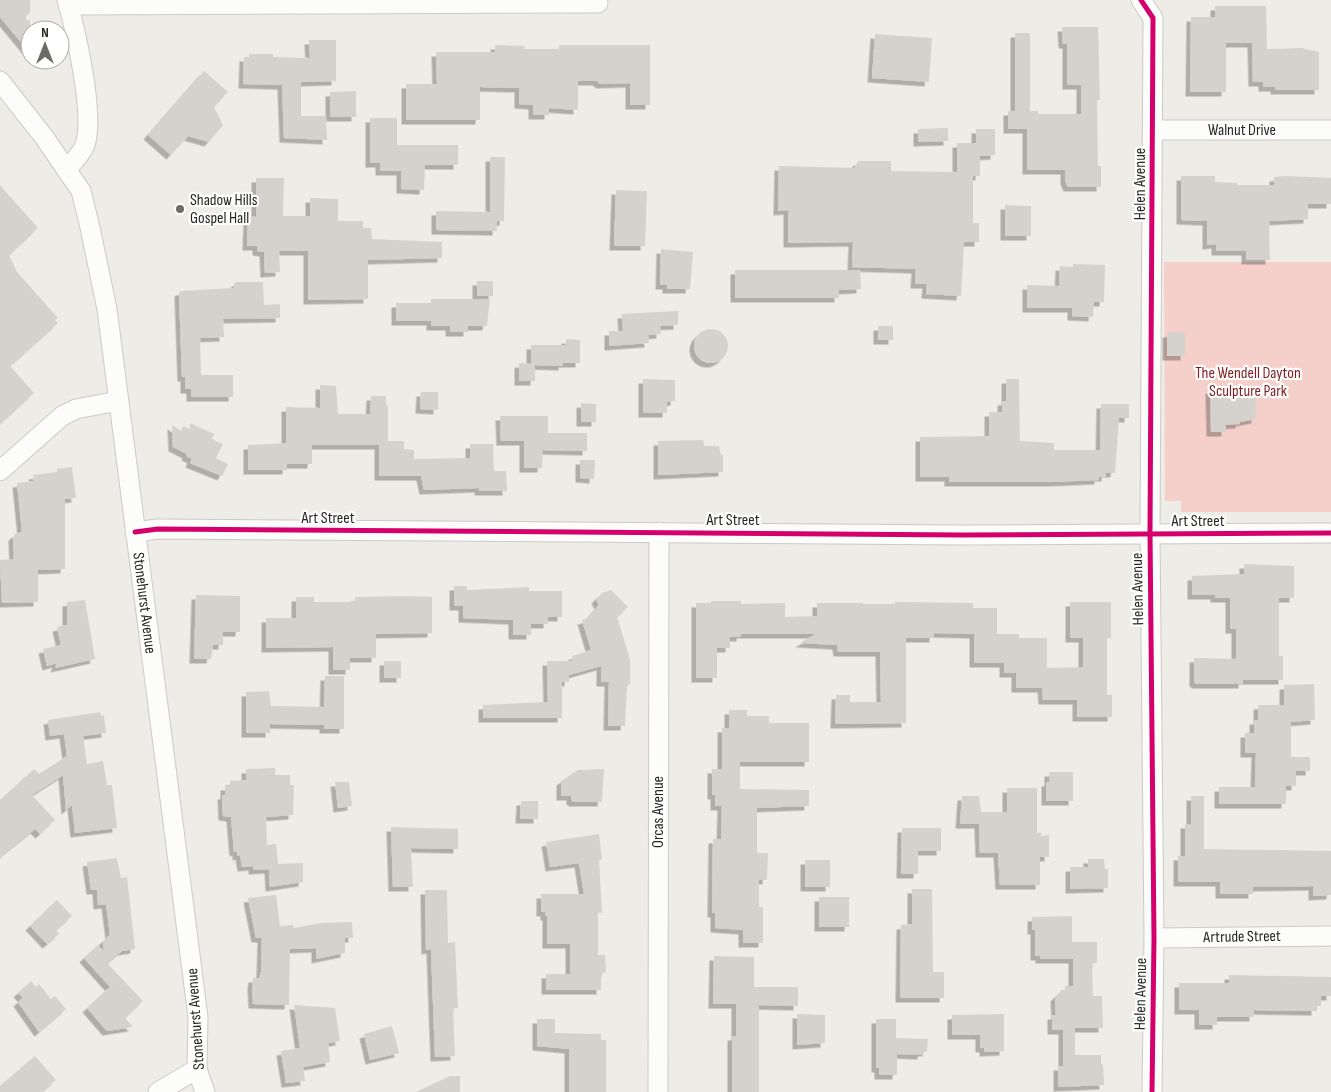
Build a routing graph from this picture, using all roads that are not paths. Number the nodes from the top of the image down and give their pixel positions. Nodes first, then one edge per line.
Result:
1 (1141, 0) edge
2 (68, 3) edge
3 (598, 4) dead end
4 (4, 94) edge
5 (1153, 130) junction
6 (1331, 130) edge
7 (67, 169) junction
8 (118, 401) junction
9 (0, 471) edge
10 (135, 532) junction
11 (659, 532) junction
12 (1150, 533) junction
13 (1331, 533) edge
14 (1331, 936) edge
15 (1154, 938) junction
16 (197, 1069) junction
17 (158, 1092) edge
18 (205, 1092) edge
19 (658, 1092) edge
20 (1152, 1092) edge

1 - 5 street, Helen Avenue
2 - 3 street
2 - 7 street
4 - 7 street, Stonehurst Avenue
5 - 6 street, Walnut Drive
5 - 12 street, Helen Avenue
7 - 8 street, Stonehurst Avenue
8 - 9 street
8 - 10 street, Stonehurst Avenue
10 - 11 street, Art Street
10 - 16 street, Stonehurst Avenue
11 - 12 street, Art Street
11 - 19 street, Orcas Avenue
12 - 13 street, Art Street
12 - 15 street, Helen Avenue
14 - 15 street, Artrude Street
15 - 20 street, Helen Avenue
16 - 17 street
16 - 18 street, Stonehurst Avenue

